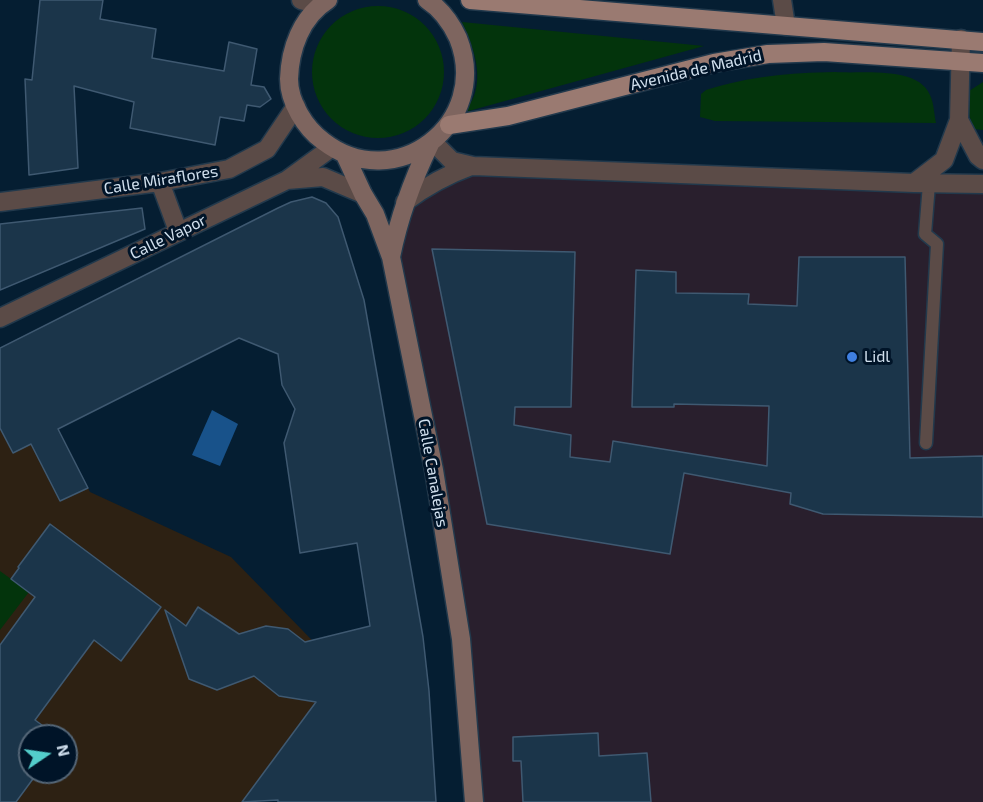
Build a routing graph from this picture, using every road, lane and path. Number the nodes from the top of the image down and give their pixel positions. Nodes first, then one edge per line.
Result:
1 (301, 0) edge
2 (427, 0) edge
3 (470, 0) edge
4 (782, 0) edge
5 (324, 2) edge
6 (786, 26) junction
7 (961, 39) junction
8 (983, 42) edge
9 (960, 62) junction
10 (983, 63) edge
11 (296, 106) junction
12 (959, 120) junction
13 (449, 125) junction
14 (431, 143) junction
15 (338, 152) junction
16 (983, 160) edge
17 (473, 166) junction
18 (287, 180) junction
19 (160, 182) junction
20 (922, 184) junction
21 (983, 184) edge
22 (363, 194) junction
23 (0, 202) edge
24 (405, 202) junction
25 (178, 231) junction
26 (391, 257) junction
27 (0, 318) edge
28 (926, 443) dead end
29 (474, 802) edge

1 - 5 street
2 - 13 main road
3 - 6 main road, Avenida de Madrid
4 - 6 street
5 - 11 main road
6 - 7 main road, Avenida de Madrid
7 - 8 main road, Avenida de Madrid
7 - 9 street
9 - 10 main road, Avenida de Madrid
9 - 12 street
9 - 13 main road, Avenida de Madrid
11 - 15 main road
11 - 19 street, Calle Miraflores
12 - 16 street
12 - 20 street
13 - 14 main road
14 - 15 main road
14 - 17 street
14 - 24 main road
15 - 18 street, Calle Vapor
15 - 22 main road, Calle Canalejas
17 - 20 street
17 - 24 street
18 - 22 street
18 - 25 street, Calle Vapor
19 - 23 street, Calle Miraflores
19 - 25 street
20 - 21 street
20 - 28 lane
22 - 26 main road, Calle Canalejas
24 - 26 main road
25 - 27 street, Calle Vapor
26 - 29 main road, Calle Canalejas

